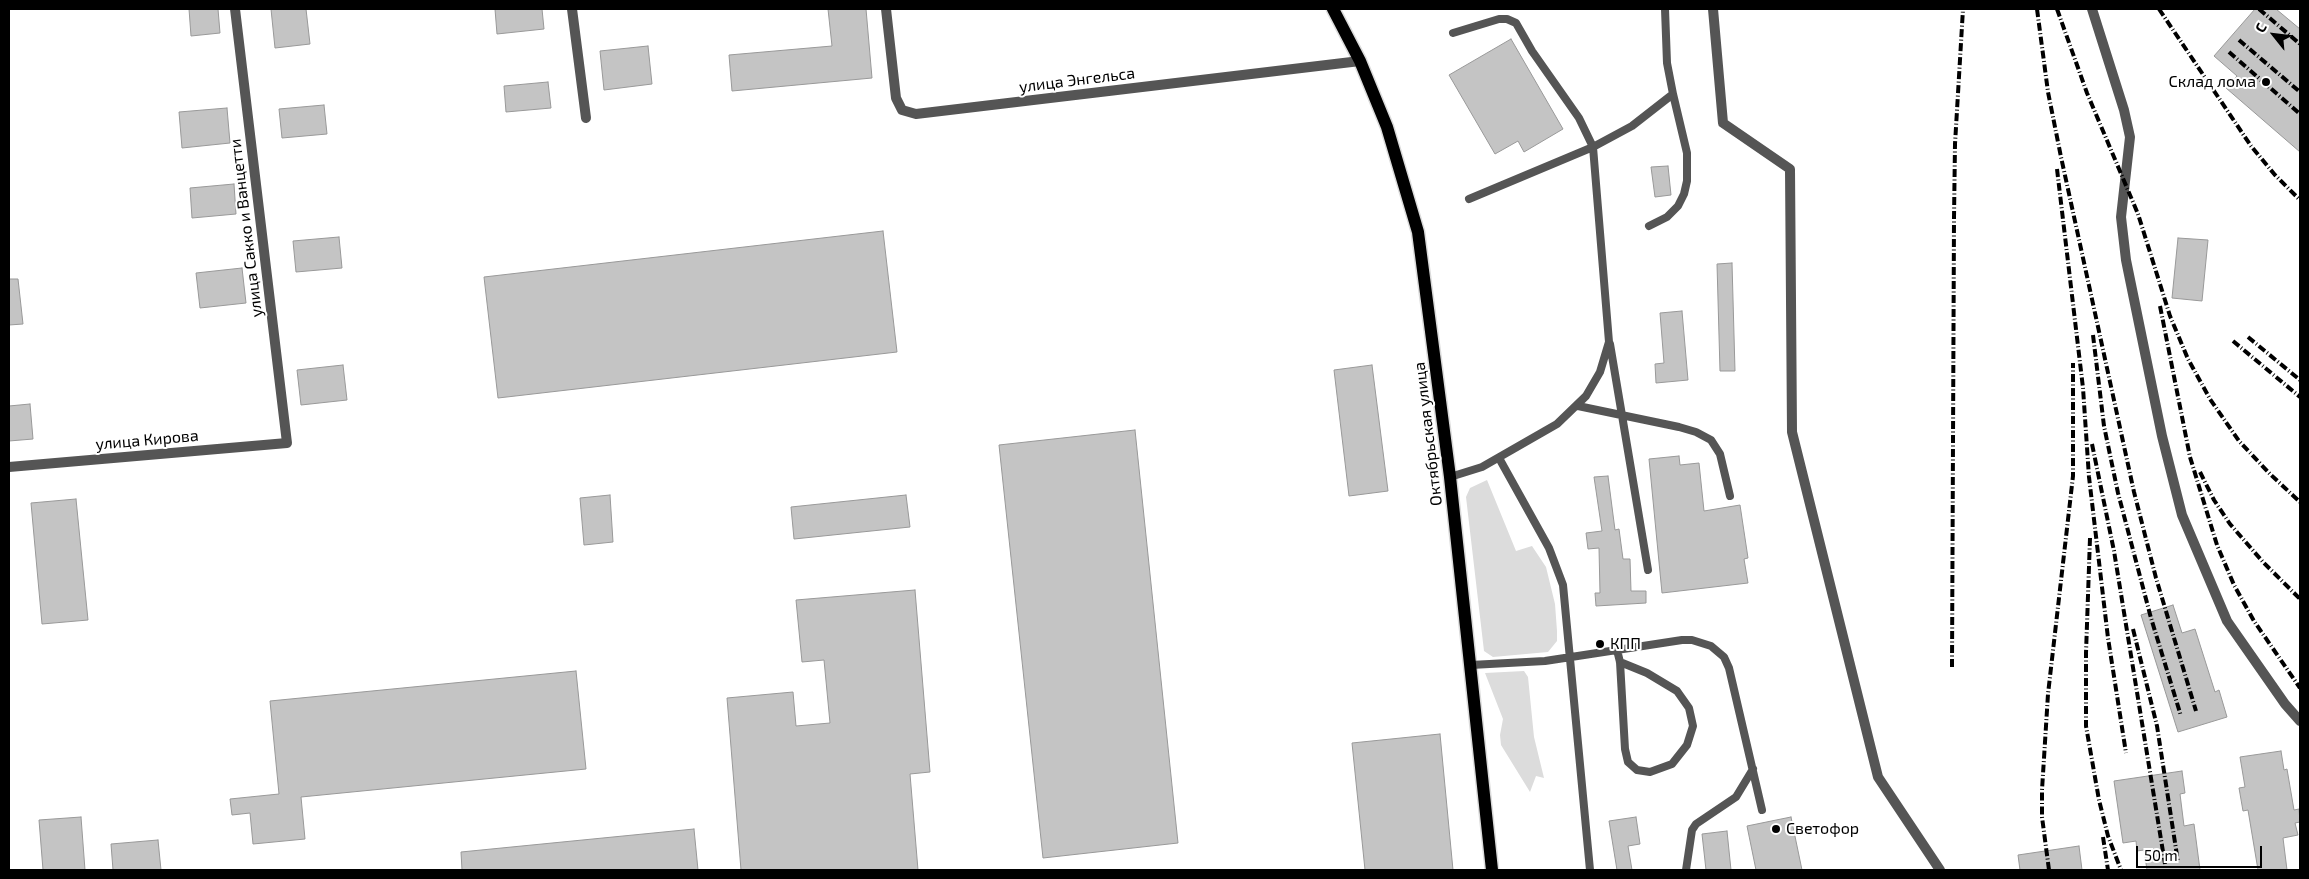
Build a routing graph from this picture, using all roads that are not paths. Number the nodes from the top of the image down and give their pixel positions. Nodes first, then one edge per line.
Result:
1 (235, 9) edge
2 (572, 9) edge
3 (886, 9) edge
4 (1333, 9) edge
5 (1665, 9) edge
6 (1713, 9) edge
7 (2092, 9) edge
8 (1453, 33) dead end
9 (1360, 61) junction
10 (1673, 94) junction
11 (586, 118) dead end
12 (1593, 147) junction
13 (1469, 199) dead end
14 (1649, 226) dead end
15 (1609, 342) junction
16 (1578, 406) junction
17 (1623, 415) junction
18 (287, 443) joint
19 (1499, 458) junction
20 (9, 467) edge
21 (1450, 476) junction
22 (1730, 496) dead end
23 (1648, 570) dead end
24 (1617, 650) junction
25 (1569, 658) junction
26 (1620, 662) junction
27 (1471, 664) junction
28 (2300, 721) edge
29 (1753, 770) junction
30 (1762, 810) dead end
31 (1492, 870) edge
32 (1590, 870) edge
33 (1686, 870) edge
34 (1940, 870) edge

1 - 18 street, улица Сакко и Ванцетти
2 - 11 street
3 - 9 street, улица Энгельса
4 - 9 main road, Октябрьская улица
5 - 10 lane
6 - 34 street
7 - 28 street
8 - 12 lane
9 - 21 main road, Октябрьская улица
10 - 12 lane
10 - 14 lane
12 - 13 lane
12 - 15 lane
15 - 16 lane
15 - 17 lane
16 - 17 lane
16 - 19 lane
17 - 22 lane
17 - 23 lane
18 - 20 street, улица Кирова
19 - 21 lane
19 - 25 lane
21 - 27 main road, Октябрьская улица
24 - 25 lane
24 - 26 lane
24 - 29 lane
25 - 27 lane
25 - 32 lane
26 - 26 lane
27 - 31 main road, Октябрьская улица
29 - 30 lane
29 - 33 lane

